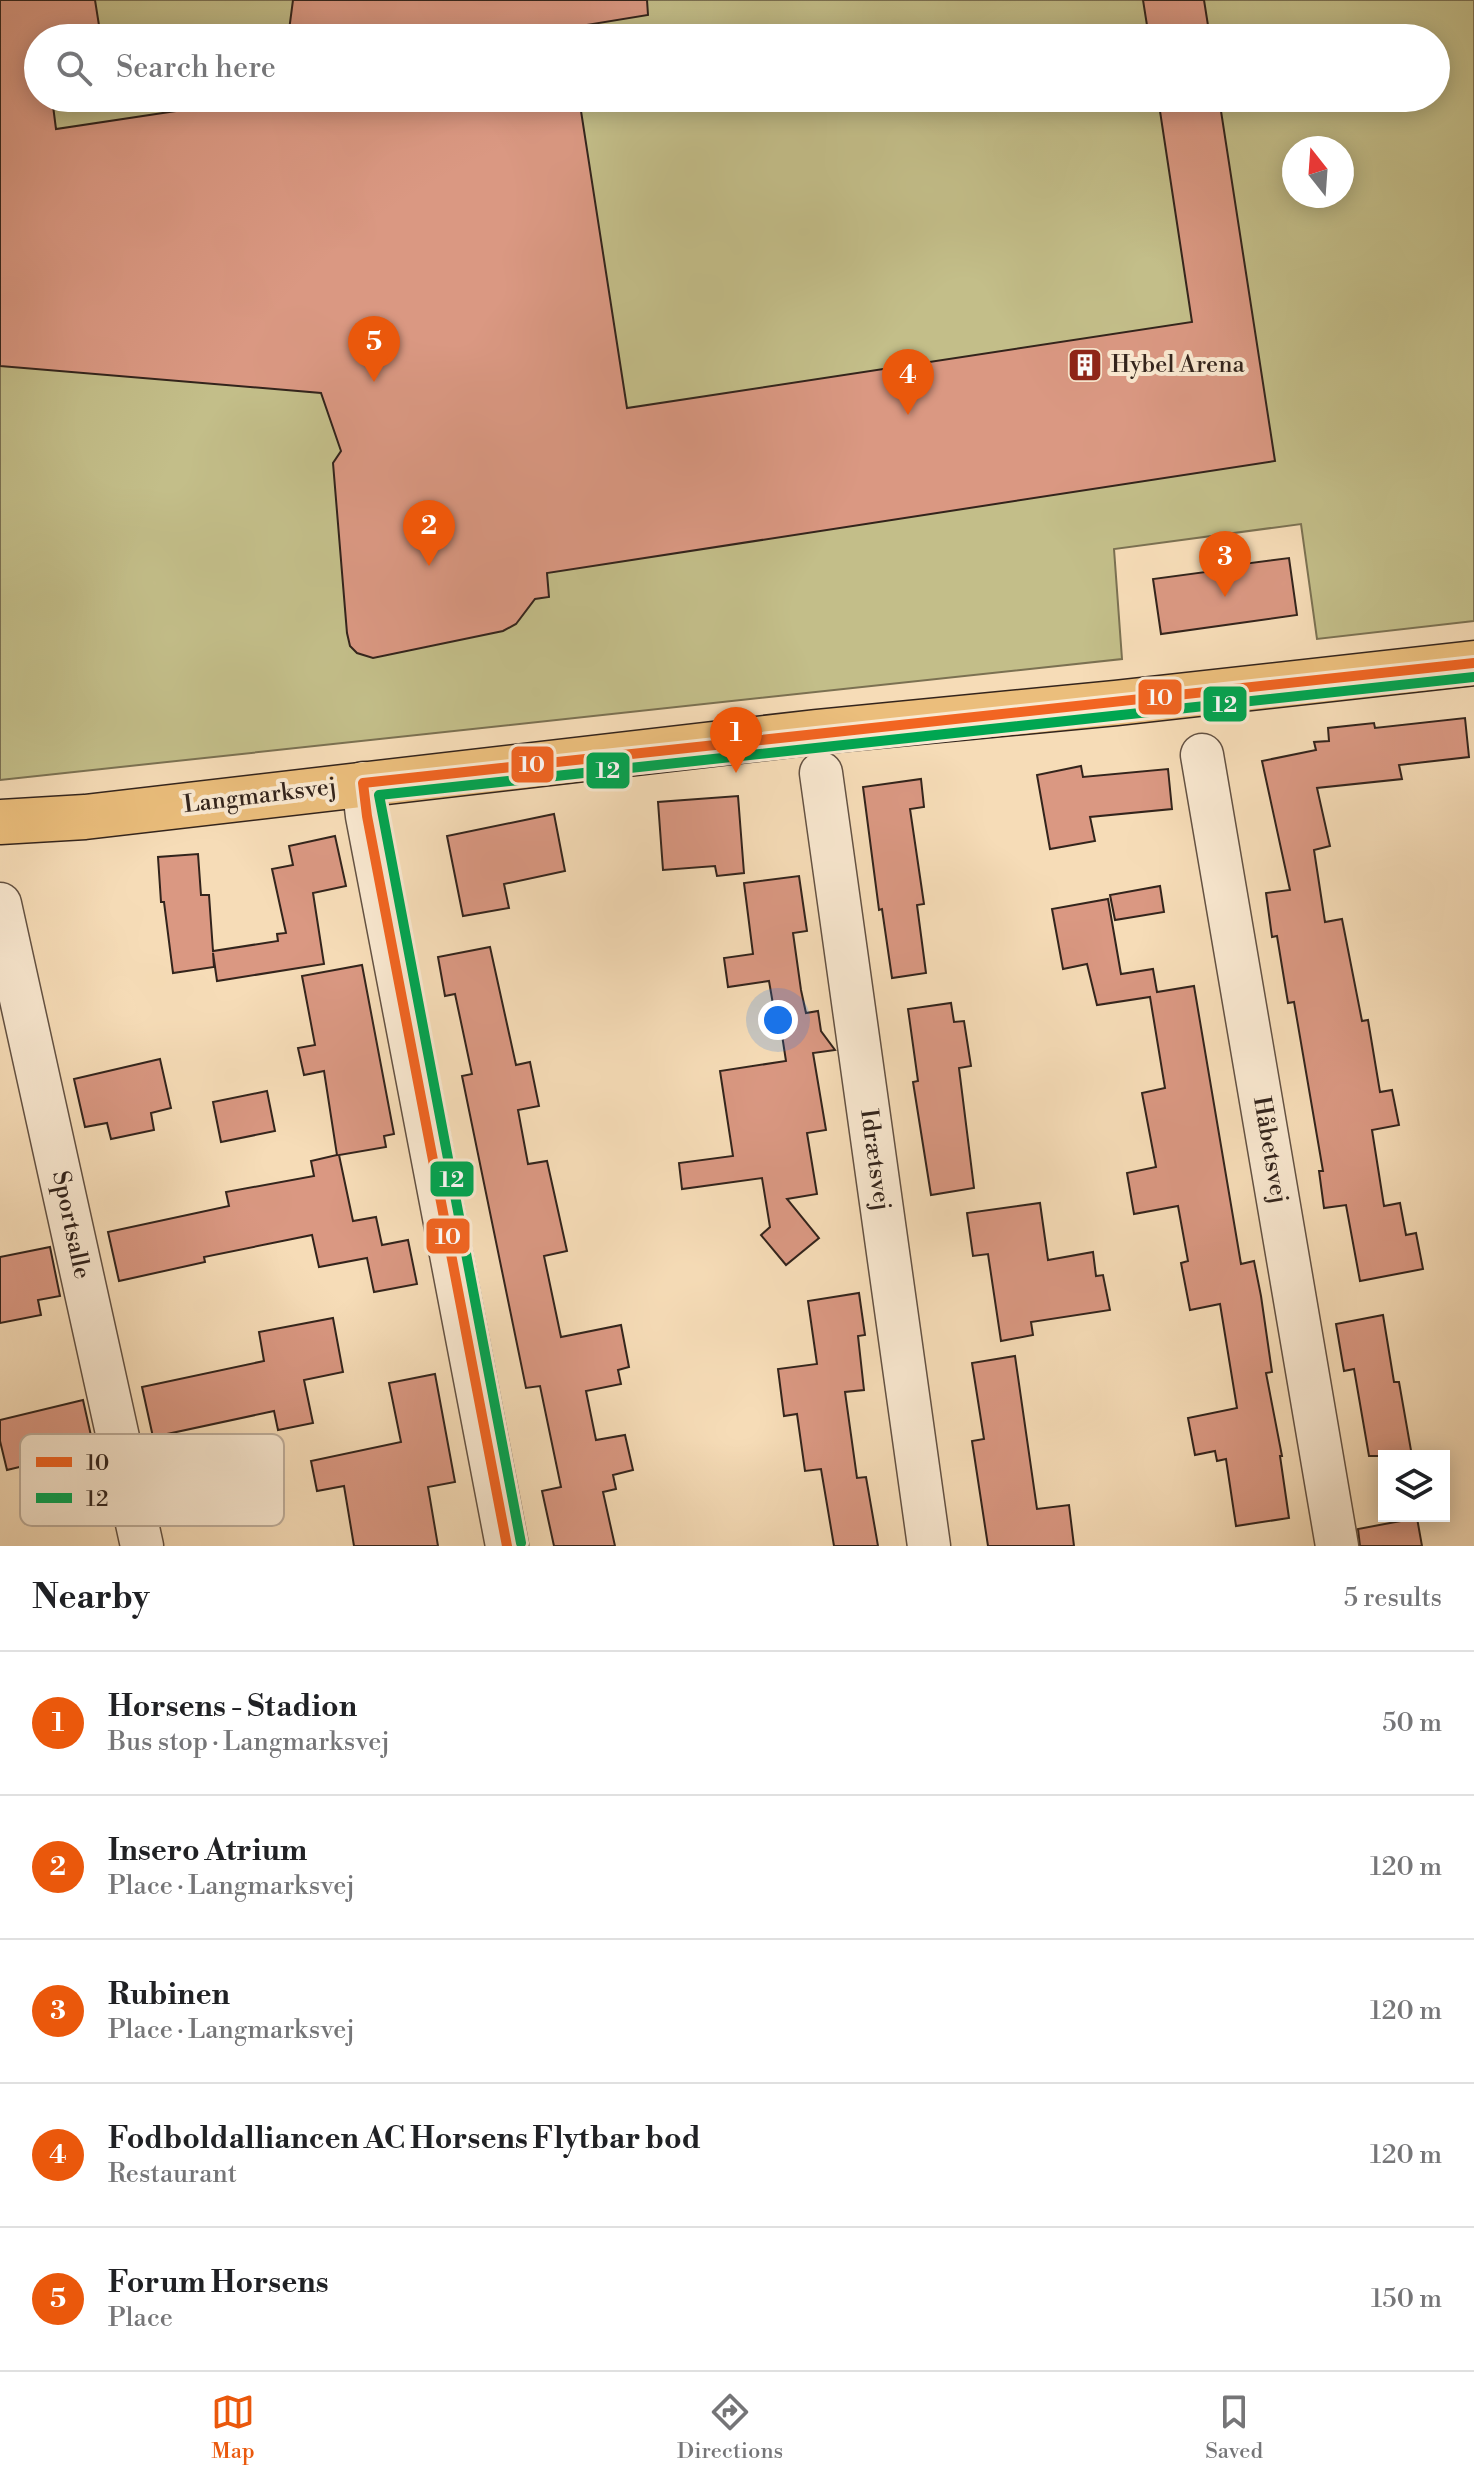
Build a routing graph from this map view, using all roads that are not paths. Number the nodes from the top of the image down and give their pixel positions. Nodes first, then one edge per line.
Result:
1 (1474, 663) edge
2 (1202, 755) dead end
3 (821, 773) dead end
4 (363, 783) junction
5 (0, 822) edge
6 (0, 904) edge
7 (117, 1434) edge
8 (138, 1526) edge
9 (142, 1546) edge
10 (507, 1546) edge
11 (929, 1546) edge
12 (1337, 1546) edge

1 - 4 main road, Langmarksvej
2 - 12 street, Håbetsvej
3 - 11 street, Idrætsvej
4 - 5 main road, Langmarksvej
4 - 10 street
6 - 7 street, Sportsalle
8 - 9 street, Sportsalle

